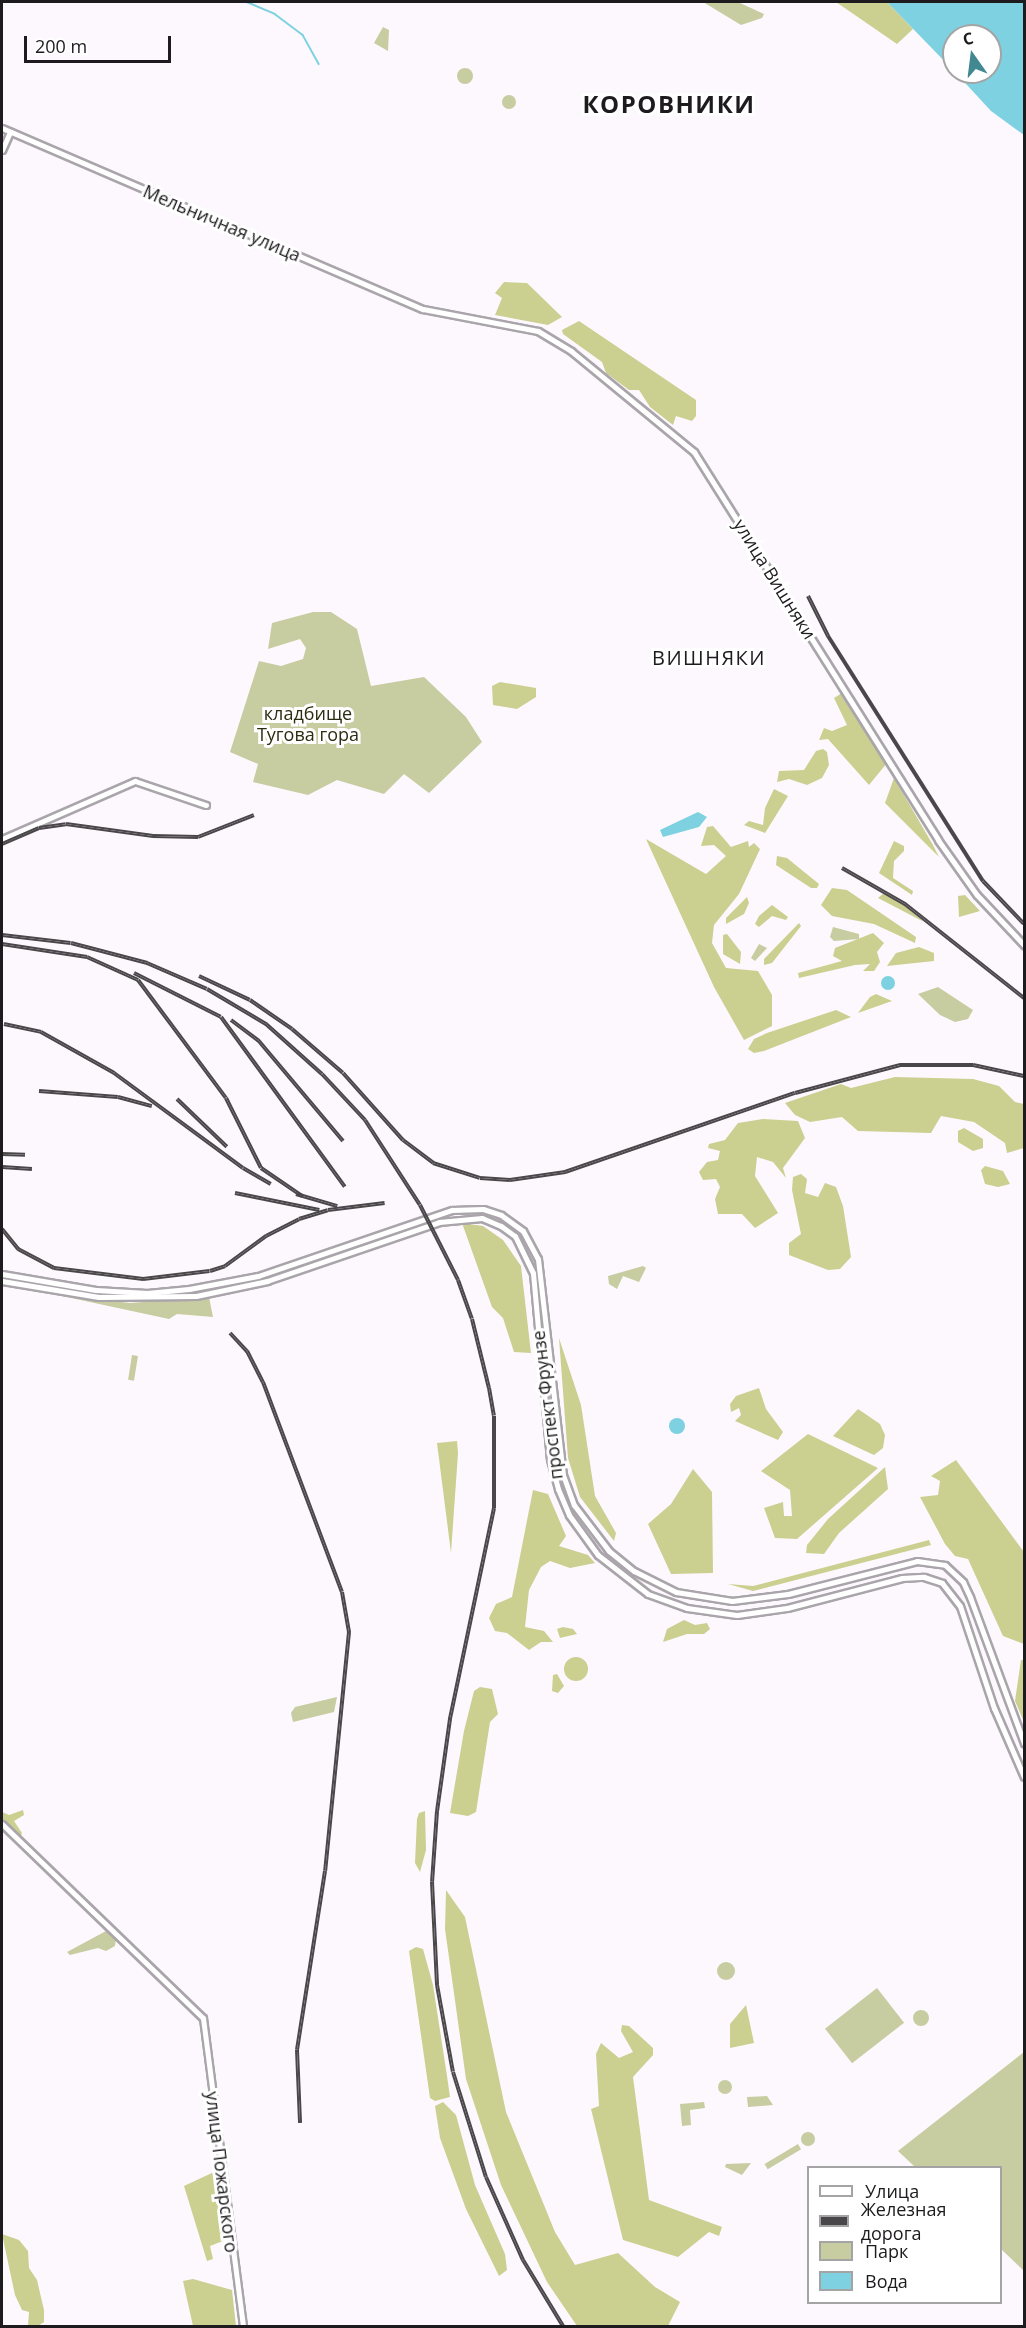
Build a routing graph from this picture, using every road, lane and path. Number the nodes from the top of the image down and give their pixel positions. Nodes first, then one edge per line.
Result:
1 (2, 128) edge
2 (10, 132) junction
3 (2, 150) edge
4 (443, 316) joint
5 (206, 805) dead end
6 (2, 839) edge
7 (1024, 945) edge
8 (2, 1274) edge
9 (2, 1281) edge
10 (1024, 1743) edge
11 (1024, 1777) edge
12 (2, 1824) edge
13 (243, 2326) edge

1 - 2 main road, Мельничная улица
2 - 3 main road
2 - 4 main road, Мельничная улица
4 - 7 main road, улица Вишняки
5 - 6 main road
8 - 10 main road, проспект Фрунзе
9 - 11 main road, проспект Фрунзе
12 - 13 main road, улица Пожарского

